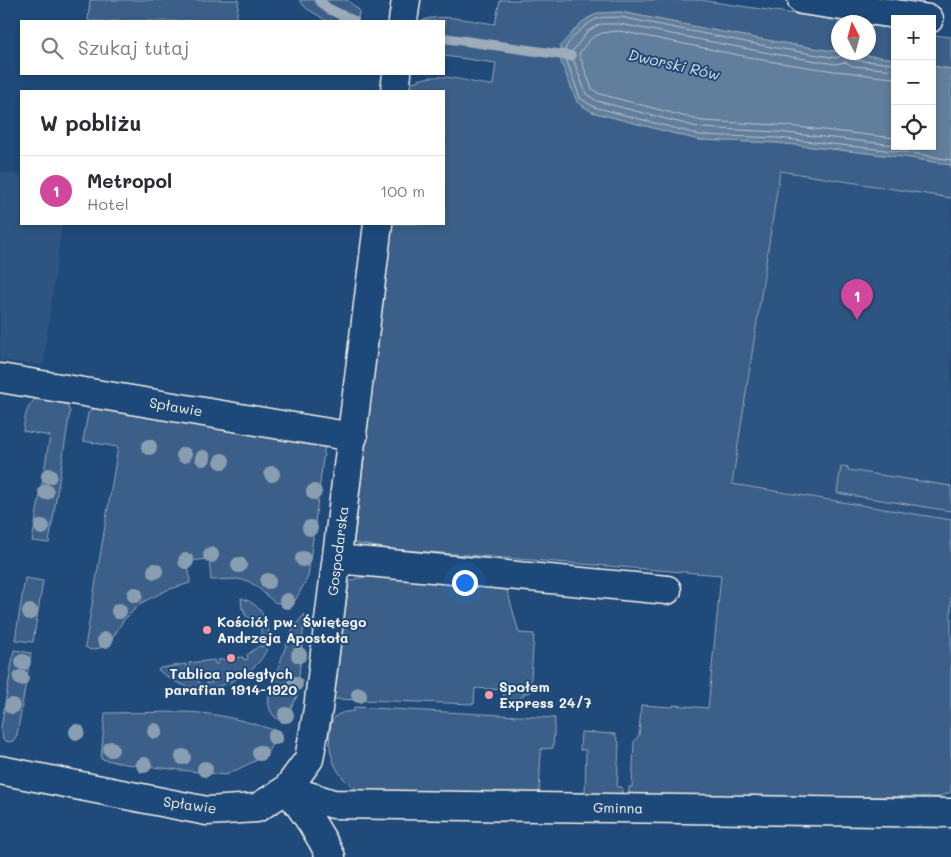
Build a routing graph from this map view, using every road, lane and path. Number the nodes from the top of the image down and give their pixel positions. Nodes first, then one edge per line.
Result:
1 (406, 0) edge
2 (802, 0) edge
3 (903, 15) edge
4 (403, 20) edge
5 (936, 20) edge
6 (951, 22) edge
7 (397, 75) edge
8 (395, 90) edge
9 (378, 225) edge
10 (0, 378) edge
11 (352, 437) junction
12 (337, 559) junction
13 (668, 590) dead end
14 (0, 770) edge
15 (287, 789) junction
16 (951, 813) edge
17 (331, 857) edge

1 - 4 street
2 - 3 street
5 - 6 street
7 - 8 street
9 - 11 street, Gospodarska
10 - 11 street, Spławie
11 - 12 street, Gospodarska
12 - 13 street
12 - 15 street, Gospodarska
14 - 15 street, Spławie
15 - 16 street, Gminna
15 - 17 street

